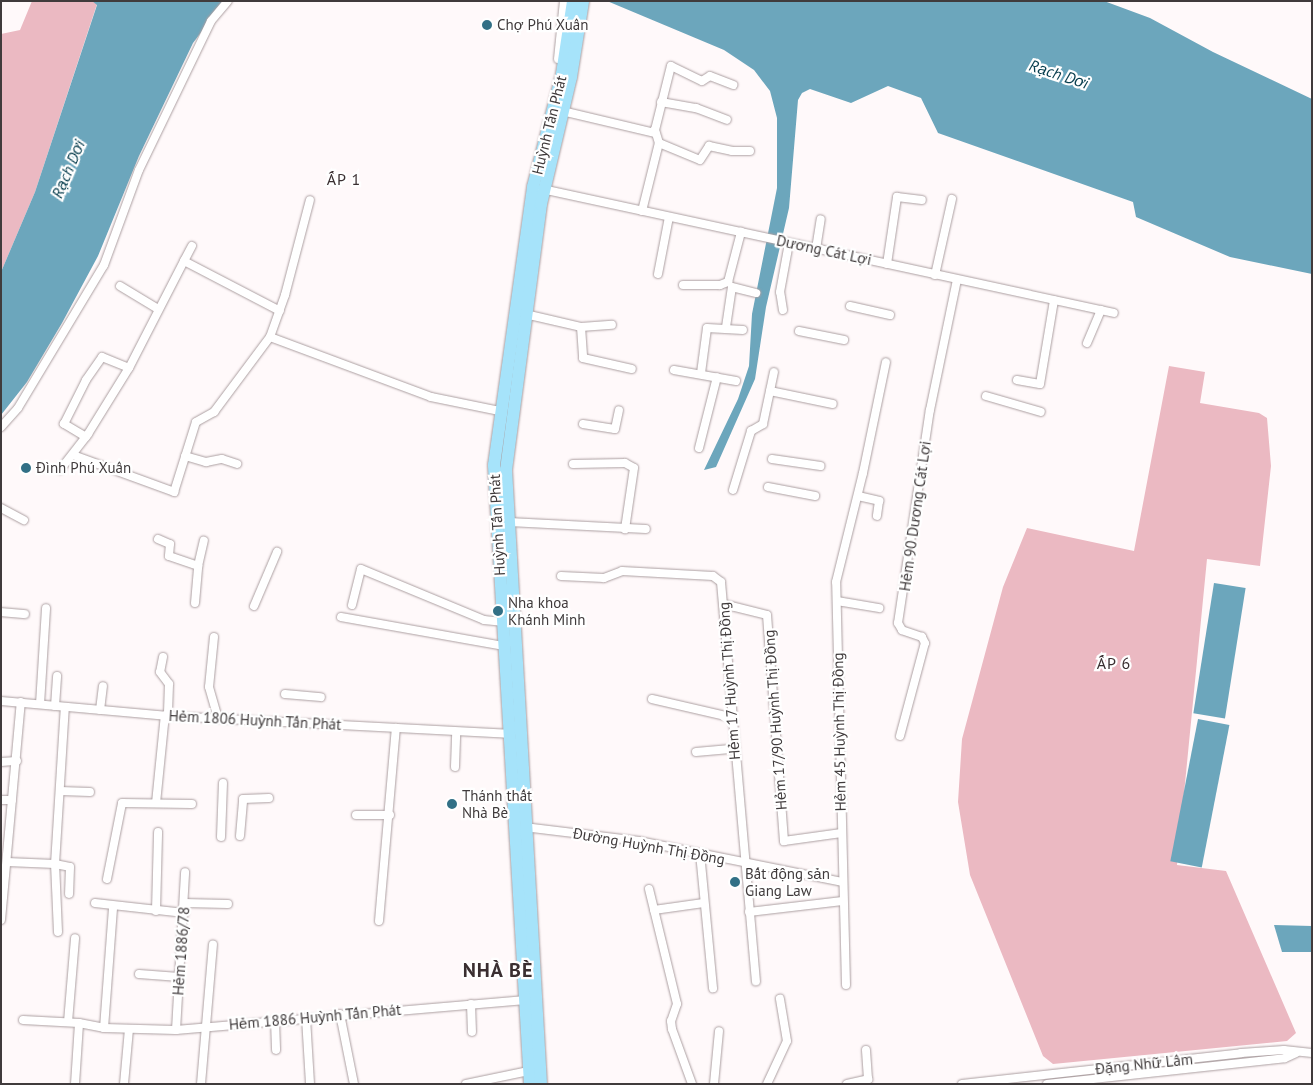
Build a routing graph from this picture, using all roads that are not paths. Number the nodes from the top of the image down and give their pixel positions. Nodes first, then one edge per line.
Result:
1 (228, 1) edge
2 (575, 2) edge
3 (733, 85) dead end
4 (661, 102) junction
5 (558, 109) junction
6 (727, 120) dead end
7 (655, 133) junction
8 (659, 143) junction
9 (750, 151) dead end
10 (539, 188) junction
11 (952, 199) dead end
12 (310, 200) dead end
13 (922, 200) dead end
14 (642, 212) junction
15 (669, 217) junction
16 (821, 218) dead end
17 (741, 232) junction
18 (787, 242) junction
19 (192, 246) dead end
20 (816, 249) junction
21 (184, 261) junction
22 (887, 264) junction
23 (658, 274) dead end
24 (936, 275) junction
25 (957, 280) junction
26 (683, 285) dead end
27 (120, 286) dead end
28 (756, 293) dead end
29 (1054, 300) junction
30 (850, 306) dead end
31 (158, 309) junction
32 (782, 310) dead end
33 (1101, 310) junction
34 (280, 312) junction
35 (525, 314) junction
36 (1114, 314) dead end
37 (890, 315) dead end
38 (612, 325) dead end
39 (581, 327) junction
40 (726, 327) junction
41 (743, 330) dead end
42 (799, 331) dead end
43 (270, 337) junction
44 (844, 340) dead end
45 (1087, 343) dead end
46 (886, 362) dead end
47 (129, 368) junction
48 (632, 369) dead end
49 (674, 370) dead end
50 (774, 372) dead end
51 (701, 373) junction
52 (717, 376) junction
53 (1017, 380) dead end
54 (736, 382) dead end
55 (770, 391) junction
56 (986, 396) dead end
57 (832, 404) dead end
58 (618, 410) dead end
59 (506, 412) junction
60 (1041, 412) dead end
61 (583, 424) dead end
62 (1, 427) edge
63 (86, 437) junction
64 (699, 448) dead end
65 (73, 455) junction
66 (185, 456) junction
67 (772, 459) dead end
68 (237, 464) dead end
69 (573, 464) dead end
70 (820, 466) dead end
71 (60, 470) dead end
72 (768, 487) dead end
73 (734, 490) dead end
74 (815, 496) dead end
75 (858, 496) junction
76 (1, 508) edge
77 (877, 516) dead end
78 (24, 520) dead end
79 (509, 522) junction
80 (626, 529) junction
81 (646, 529) dead end
82 (158, 538) dead end
83 (204, 541) dead end
84 (277, 552) dead end
85 (198, 566) junction
86 (561, 576) dead end
87 (838, 601) junction
88 (195, 603) dead end
89 (723, 604) junction
90 (352, 605) dead end
91 (254, 606) dead end
92 (46, 608) dead end
93 (880, 608) dead end
94 (1, 612) edge
95 (25, 614) dead end
96 (341, 617) dead end
97 (502, 622) junction
98 (214, 637) dead end
99 (504, 646) junction
100 (163, 657) dead end
101 (57, 676) dead end
102 (103, 686) dead end
103 (285, 694) dead end
104 (321, 697) dead end
105 (652, 699) dead end
106 (1, 701) edge
107 (21, 702) junction
108 (40, 704) junction
109 (55, 706) junction
110 (66, 708) junction
111 (100, 710) junction
112 (166, 715) junction
113 (730, 717) junction
114 (218, 718) junction
115 (396, 728) junction
116 (456, 732) junction
117 (510, 734) junction
118 (900, 736) dead end
119 (734, 749) junction
120 (696, 752) dead end
121 (17, 761) junction
122 (1, 762) edge
123 (455, 767) dead end
124 (223, 783) dead end
125 (60, 791) junction
126 (90, 792) dead end
127 (269, 798) dead end
128 (1, 800) edge
129 (12, 800) junction
130 (156, 802) junction
131 (192, 804) dead end
132 (356, 815) dead end
133 (390, 815) junction
134 (520, 827) junction
135 (158, 832) dead end
136 (841, 834) junction
137 (221, 836) dead end
138 (240, 836) dead end
139 (700, 853) junction
140 (7, 862) junction
141 (744, 862) junction
142 (55, 864) junction
143 (185, 872) dead end
144 (107, 879) dead end
145 (842, 882) junction
146 (649, 889) dead end
147 (68, 894) dead end
148 (842, 901) junction
149 (95, 903) dead end
150 (184, 903) junction
151 (704, 903) junction
152 (228, 904) dead end
153 (113, 907) junction
154 (654, 910) junction
155 (156, 911) junction
156 (749, 912) junction
157 (184, 913) junction
158 (1, 920) edge
159 (380, 921) dead end
160 (58, 932) dead end
161 (75, 938) dead end
162 (213, 945) dead end
163 (139, 974) dead end
164 (179, 977) junction
165 (756, 981) dead end
166 (846, 985) dead end
167 (713, 988) dead end
168 (780, 999) dead end
169 (526, 1000) junction
170 (471, 1004) junction
171 (340, 1014) junction
172 (306, 1018) junction
173 (23, 1020) dead end
174 (275, 1020) junction
175 (68, 1022) junction
176 (79, 1022) junction
177 (206, 1027) junction
178 (104, 1028) junction
179 (129, 1029) junction
180 (176, 1030) junction
181 (719, 1031) dead end
182 (472, 1032) dead end
183 (276, 1050) dead end
184 (866, 1050) dead end
185 (1296, 1053) junction
186 (1312, 1053) edge
187 (529, 1077) edge
188 (75, 1084) edge
189 (124, 1084) edge
190 (200, 1084) edge
191 (310, 1084) edge
192 (354, 1084) edge
193 (466, 1084) edge
194 (542, 1084) edge
195 (692, 1084) edge
196 (714, 1084) edge
197 (767, 1084) edge
198 (847, 1084) edge
199 (962, 1084) edge
200 (1047, 1084) edge

1 - 62 street
2 - 5 main road, Huỳnh Tấn Phát
3 - 4 street
4 - 6 street
4 - 7 street
5 - 7 street
5 - 10 main road, Huỳnh Tấn Phát
7 - 8 street
8 - 9 street
8 - 14 street
10 - 14 street, Dương Cát Lợi
10 - 35 main road, Huỳnh Tấn Phát
10 - 59 main road, Huỳnh Tấn Phát
11 - 24 street
12 - 34 street
13 - 22 street
14 - 15 street, Dương Cát Lợi
15 - 17 street, Dương Cát Lợi
15 - 23 street
16 - 20 street
17 - 18 street, Dương Cát Lợi
17 - 26 street
18 - 20 street, Dương Cát Lợi
18 - 32 street
19 - 21 street
20 - 22 street, Dương Cát Lợi
21 - 31 street
21 - 34 street
22 - 24 street, Dương Cát Lợi
24 - 25 street, Dương Cát Lợi
25 - 29 street, Dương Cát Lợi
25 - 118 street, Hẻm 90 Dương Cát Lợi
27 - 31 street
28 - 40 street
29 - 33 street, Dương Cát Lợi
29 - 53 street
30 - 37 street
31 - 47 street
33 - 36 street, Dương Cát Lợi
33 - 45 street
34 - 43 street
35 - 39 street
35 - 59 main road, Huỳnh Tấn Phát
38 - 39 street
39 - 48 street
40 - 41 street
40 - 51 street
42 - 44 street
43 - 59 street
43 - 66 street
46 - 75 street
47 - 63 street
47 - 63 street
49 - 51 street
50 - 55 street
51 - 52 street
52 - 54 street
52 - 64 street
55 - 57 street
55 - 73 street
56 - 60 street
58 - 61 street
59 - 79 main road, Huỳnh Tấn Phát
59 - 97 main road, Huỳnh Tấn Phát
63 - 65 street
65 - 66 street
65 - 71 street
66 - 68 street
67 - 70 street
69 - 80 street
72 - 74 street
75 - 77 street
75 - 87 street, Hẻm 45 Huỳnh Thị Đồng
76 - 78 street
79 - 80 street
79 - 134 main road, Huỳnh Tấn Phát
80 - 81 street
82 - 85 street
83 - 85 street
84 - 91 street
85 - 88 street
86 - 89 street, Hẻm 17 Huỳnh Thị Đồng
87 - 93 street
87 - 136 street, Hẻm 45 Huỳnh Thị Đồng
89 - 113 street, Hẻm 17 Huỳnh Thị Đồng
89 - 136 street, Hẻm 17/90 Huỳnh Thị Đồng
90 - 97 street
92 - 108 street
94 - 95 street
96 - 99 street
97 - 99 main road, Huỳnh Tấn Phát
98 - 114 street
99 - 117 main road, Huỳnh Tấn Phát
100 - 112 street
101 - 109 street
102 - 111 street
103 - 104 street
105 - 113 street
106 - 107 street, Hẻm 1806 Huỳnh Tấn Phát
107 - 108 street, Hẻm 1806 Huỳnh Tấn Phát
107 - 121 street
108 - 109 street, Hẻm 1806 Huỳnh Tấn Phát
109 - 110 street, Hẻm 1806 Huỳnh Tấn Phát
110 - 111 street, Hẻm 1806 Huỳnh Tấn Phát
110 - 125 street
111 - 112 street, Hẻm 1806 Huỳnh Tấn Phát
112 - 114 street, Hẻm 1806 Huỳnh Tấn Phát
112 - 130 street
113 - 119 street, Hẻm 17 Huỳnh Thị Đồng
114 - 115 street, Hẻm 1806 Huỳnh Tấn Phát
115 - 116 street, Hẻm 1806 Huỳnh Tấn Phát
115 - 133 street
116 - 117 street, Hẻm 1806 Huỳnh Tấn Phát
116 - 123 street
117 - 134 main road, Huỳnh Tấn Phát
119 - 120 street
119 - 141 street, Hẻm 17 Huỳnh Thị Đồng
121 - 122 street
121 - 129 street
124 - 137 street
125 - 126 street
125 - 142 street
127 - 138 street
128 - 129 street
129 - 140 street
130 - 131 street
130 - 144 street
132 - 133 street
133 - 159 street
134 - 139 street, Đường Huỳnh Thị Đồng
134 - 169 main road, Huỳnh Tấn Phát
134 - 194 main road, Huỳnh Tấn Phát
135 - 155 street
136 - 145 street, Hẻm 45 Huỳnh Thị Đồng
139 - 141 street, Đường Huỳnh Thị Đồng
139 - 151 street
140 - 142 street
140 - 158 street
141 - 145 street, Đường Huỳnh Thị Đồng
141 - 156 street, Hẻm 17 Huỳnh Thị Đồng
142 - 147 street
142 - 160 street
143 - 150 street, Hẻm 1886/78
145 - 148 street, Hẻm 45 Huỳnh Thị Đồng
146 - 154 street
148 - 156 street
148 - 166 street, Hẻm 45 Huỳnh Thị Đồng
149 - 153 street
150 - 152 street
150 - 157 street, Hẻm 1886/78
151 - 154 street
151 - 167 street
153 - 155 street
153 - 178 street
154 - 195 street
155 - 157 street
156 - 165 street, Hẻm 17 Huỳnh Thị Đồng
157 - 164 street, Hẻm 1886/78
161 - 175 street
162 - 177 street
163 - 164 street
164 - 180 street, Hẻm 1886/78
168 - 197 street
169 - 170 street, Hẻm 1886 Huỳnh Tấn Phát
169 - 187 main road, Huỳnh Tấn Phát
170 - 171 street, Hẻm 1886 Huỳnh Tấn Phát
170 - 182 street
171 - 172 street, Hẻm 1886 Huỳnh Tấn Phát
171 - 192 street
172 - 174 street, Hẻm 1886 Huỳnh Tấn Phát
172 - 191 street
173 - 175 street, Hẻm 1886 Huỳnh Tấn Phát
174 - 177 street, Hẻm 1886 Huỳnh Tấn Phát
174 - 183 street
175 - 176 street, Hẻm 1886 Huỳnh Tấn Phát
176 - 178 street, Hẻm 1886 Huỳnh Tấn Phát
176 - 188 street
177 - 180 street, Hẻm 1886 Huỳnh Tấn Phát
177 - 190 street
178 - 179 street, Hẻm 1886 Huỳnh Tấn Phát
179 - 180 street, Hẻm 1886 Huỳnh Tấn Phát
179 - 189 street
181 - 196 street
184 - 198 street
185 - 186 street, Đặng Nhữ Lâm
185 - 199 street, Đặng Nhữ Lâm
185 - 200 street, Đặng Nhữ Lâm
187 - 193 street

